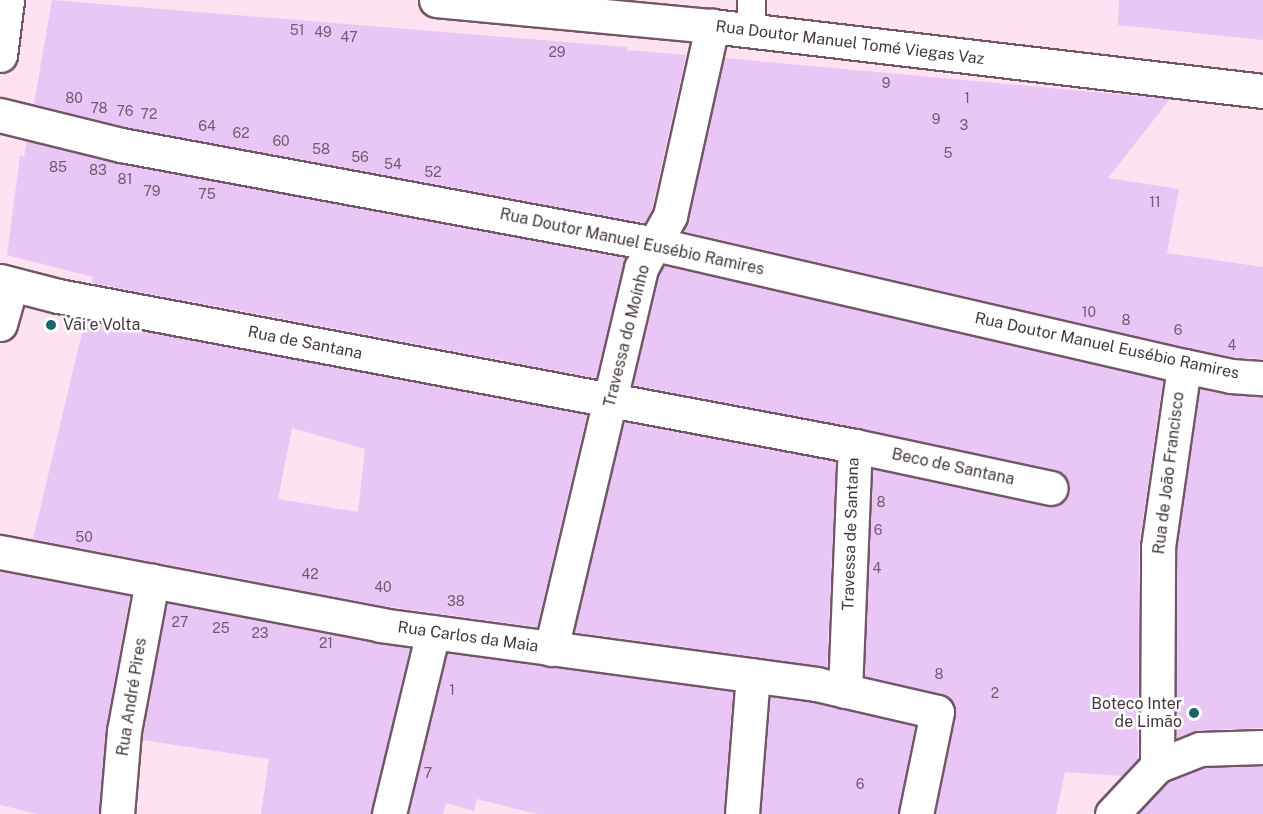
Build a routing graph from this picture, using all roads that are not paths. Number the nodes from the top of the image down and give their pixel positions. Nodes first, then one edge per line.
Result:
1 (7, 0) edge
2 (436, 0) edge
3 (751, 15) edge
4 (711, 26) junction
5 (0, 55) edge
6 (1263, 91) edge
7 (0, 115) edge
8 (655, 244) junction
9 (5, 283) edge
10 (0, 324) edge
11 (1184, 366) junction
12 (1263, 378) edge
13 (610, 401) junction
14 (855, 446) junction
15 (1051, 488) dead end
16 (0, 552) edge
17 (152, 581) junction
18 (433, 632) junction
19 (551, 649) junction
20 (753, 675) junction
21 (845, 691) junction
22 (1263, 747) edge
23 (1158, 766) junction
24 (117, 814) edge
25 (389, 814) edge
26 (742, 814) edge
27 (916, 814) edge
28 (1112, 814) edge

1 - 5 street
2 - 4 street, Rua Doutor Manuel Tomé Viegas Vaz
3 - 4 street, Rua Doutor Manuel Tomé Viegas Vaz
3 - 6 street, Rua Doutor Manuel Tomé Viegas Vaz
4 - 8 street, Travessa do Moínho
7 - 8 street, Rua Doutor Manuel Eusébio Ramires
8 - 11 street, Rua Doutor Manuel Eusébio Ramires
8 - 13 street, Travessa do Moínho
9 - 10 street
9 - 13 street, Rua de Santana
11 - 12 street, Rua Doutor Manuel Eusébio Ramires
11 - 23 street, Rua de João Francisco
13 - 14 street, Travessa de Santana
13 - 19 street, Travessa do Moínho
14 - 15 street, Beco de Santana
14 - 21 street, Travessa de Santana
16 - 17 street, Rua Carlos da Maia
17 - 18 street, Rua Carlos da Maia
17 - 24 street, Rua André Pires
18 - 19 street, Rua Carlos da Maia
18 - 25 street
19 - 20 street, Rua Carlos da Maia
20 - 21 street, Rua Carlos da Maia
20 - 26 street
21 - 27 street, Rua Carlos da Maia
22 - 23 street
23 - 28 street

